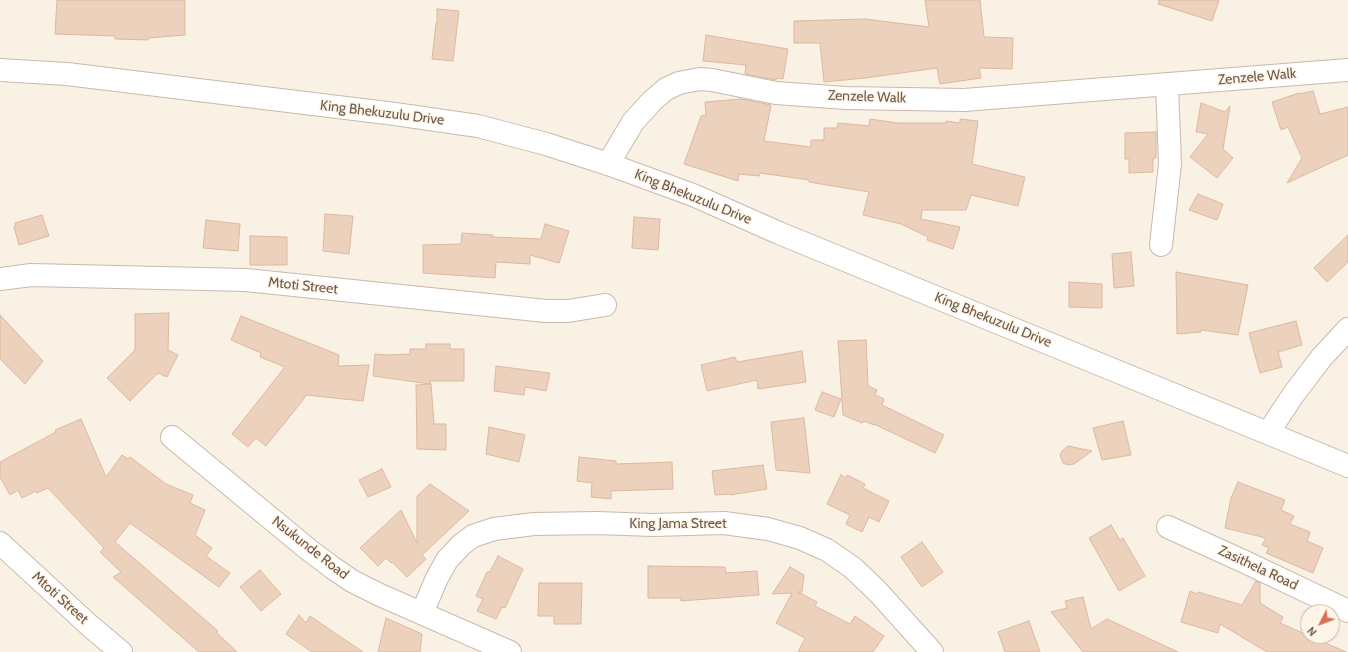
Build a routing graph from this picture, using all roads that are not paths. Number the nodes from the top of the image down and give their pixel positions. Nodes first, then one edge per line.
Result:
1 (0, 70) edge
2 (1348, 70) edge
3 (1167, 85) junction
4 (608, 164) junction
5 (1161, 245) dead end
6 (0, 279) edge
7 (605, 306) dead end
8 (1348, 329) edge
9 (1268, 433) junction
10 (172, 436) dead end
11 (1348, 466) edge
12 (1168, 527) dead end
13 (0, 543) edge
14 (1348, 610) edge
15 (422, 613) junction
16 (121, 652) edge
17 (510, 652) edge
18 (932, 652) edge

1 - 4 street, King Bhekuzulu Drive
2 - 3 street, Zenzele Walk
3 - 4 street, Zenzele Walk
3 - 5 street
4 - 9 street, King Bhekuzulu Drive
6 - 7 street, Mtoti Street
8 - 9 street
9 - 11 street, King Bhekuzulu Drive
10 - 15 street, Nsukunde Road
12 - 14 street, Zasithela Road
13 - 16 street, Mtoti Street
15 - 17 street, Nsukunde Road
15 - 18 street, King Jama Street

